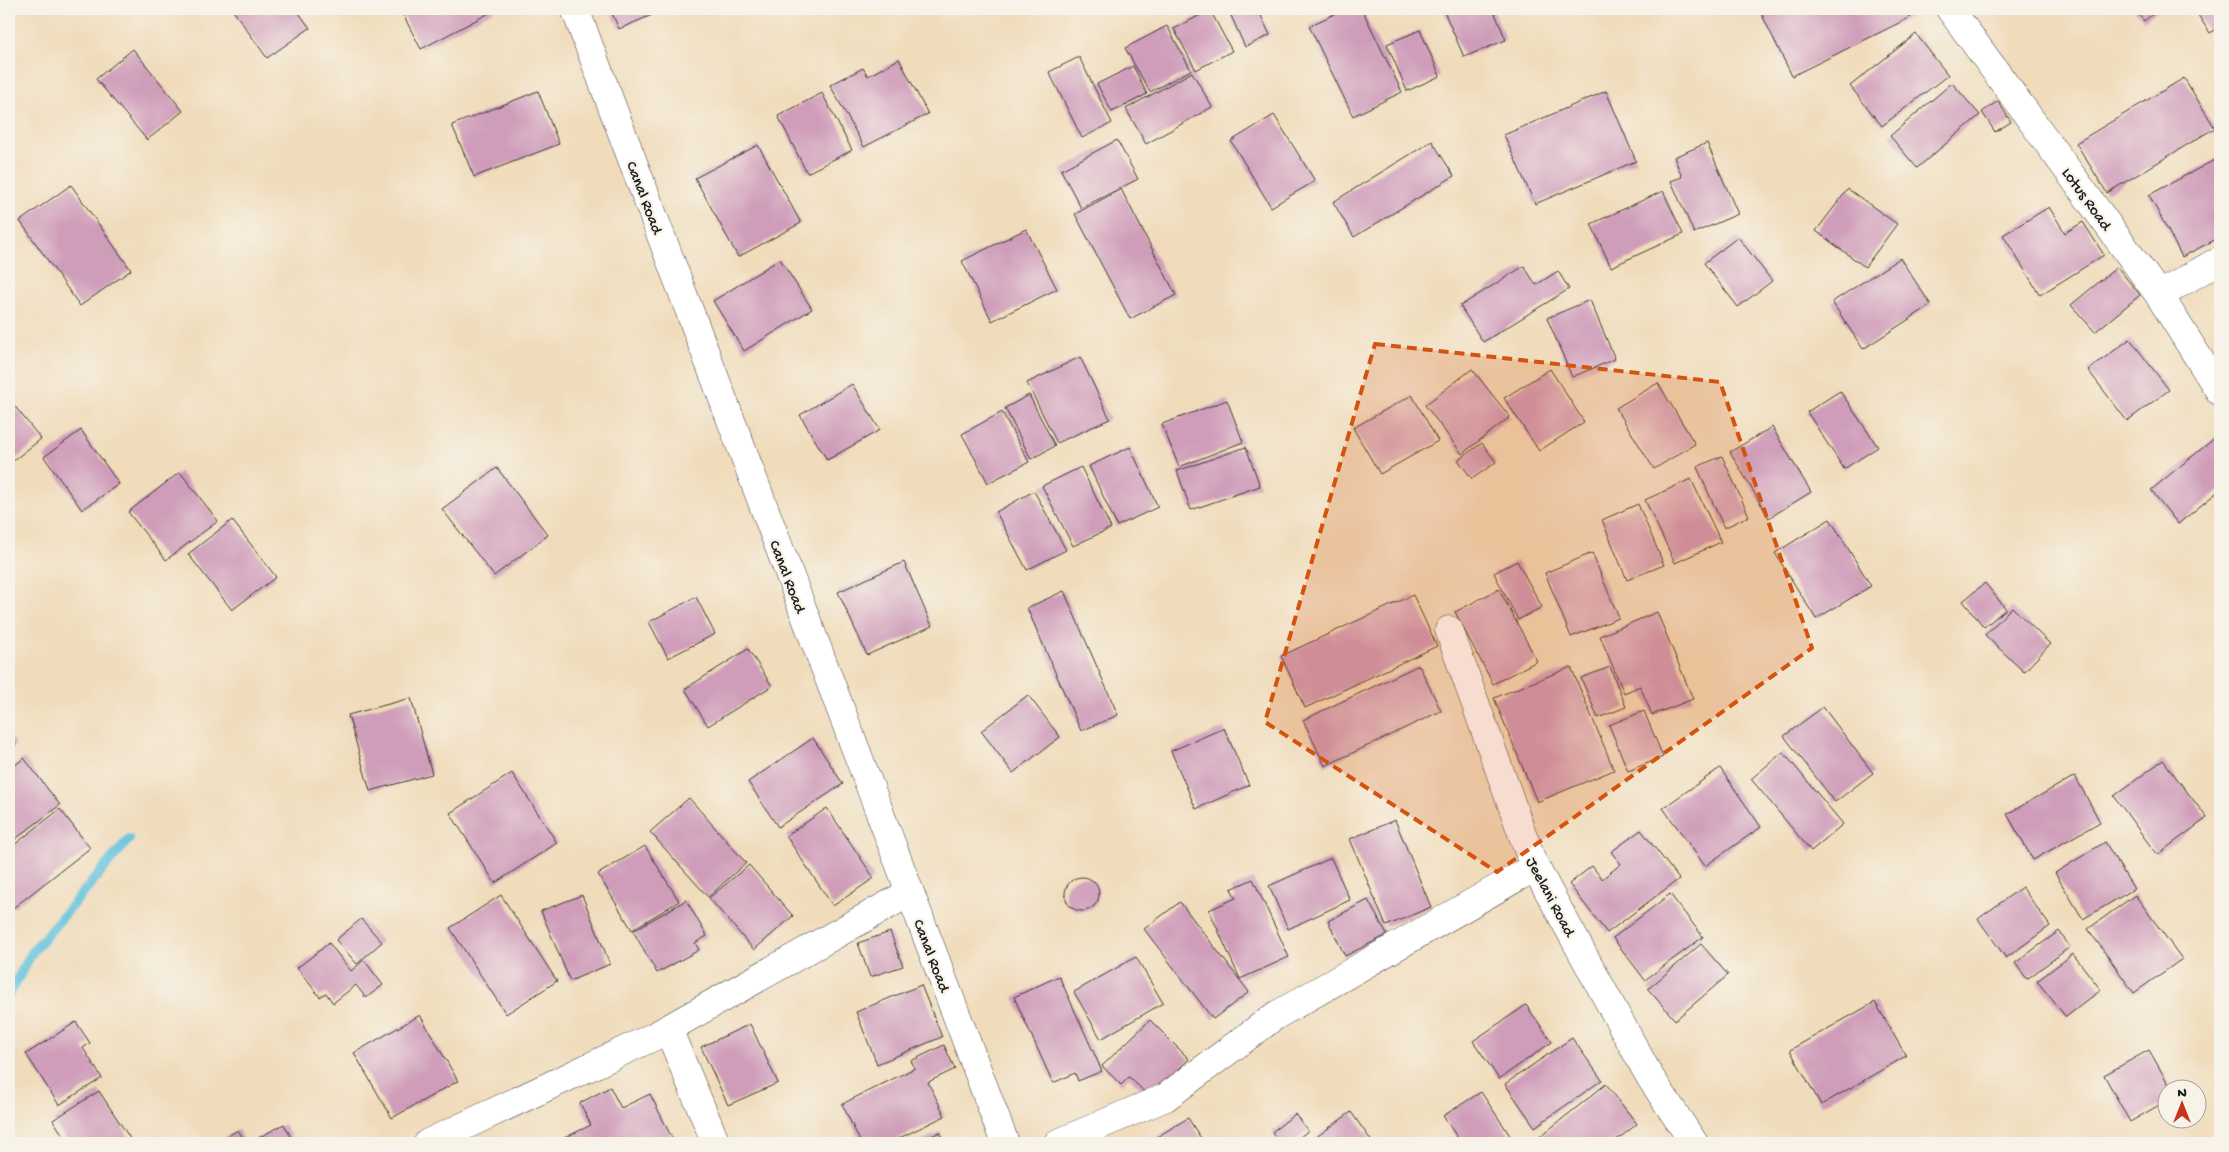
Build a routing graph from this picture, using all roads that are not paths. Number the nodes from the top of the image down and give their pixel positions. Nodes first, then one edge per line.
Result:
1 (575, 9) edge
2 (1950, 9) edge
3 (2220, 260) edge
4 (2159, 295) junction
5 (2220, 392) edge
6 (1449, 630) dead end
7 (1536, 867) junction
8 (909, 893) junction
9 (668, 1029) junction
10 (428, 1143) edge
11 (716, 1143) edge
12 (1005, 1143) edge
13 (1058, 1143) edge
14 (1694, 1143) edge

1 - 8 street, Canal Road
2 - 4 street, Lotus Road
3 - 4 street
4 - 5 street, Lotus Road
6 - 7 street, Jeelani Road
7 - 13 street
7 - 14 street, Jeelani Road
8 - 9 street
8 - 12 street, Canal Road
9 - 10 street
9 - 11 street

